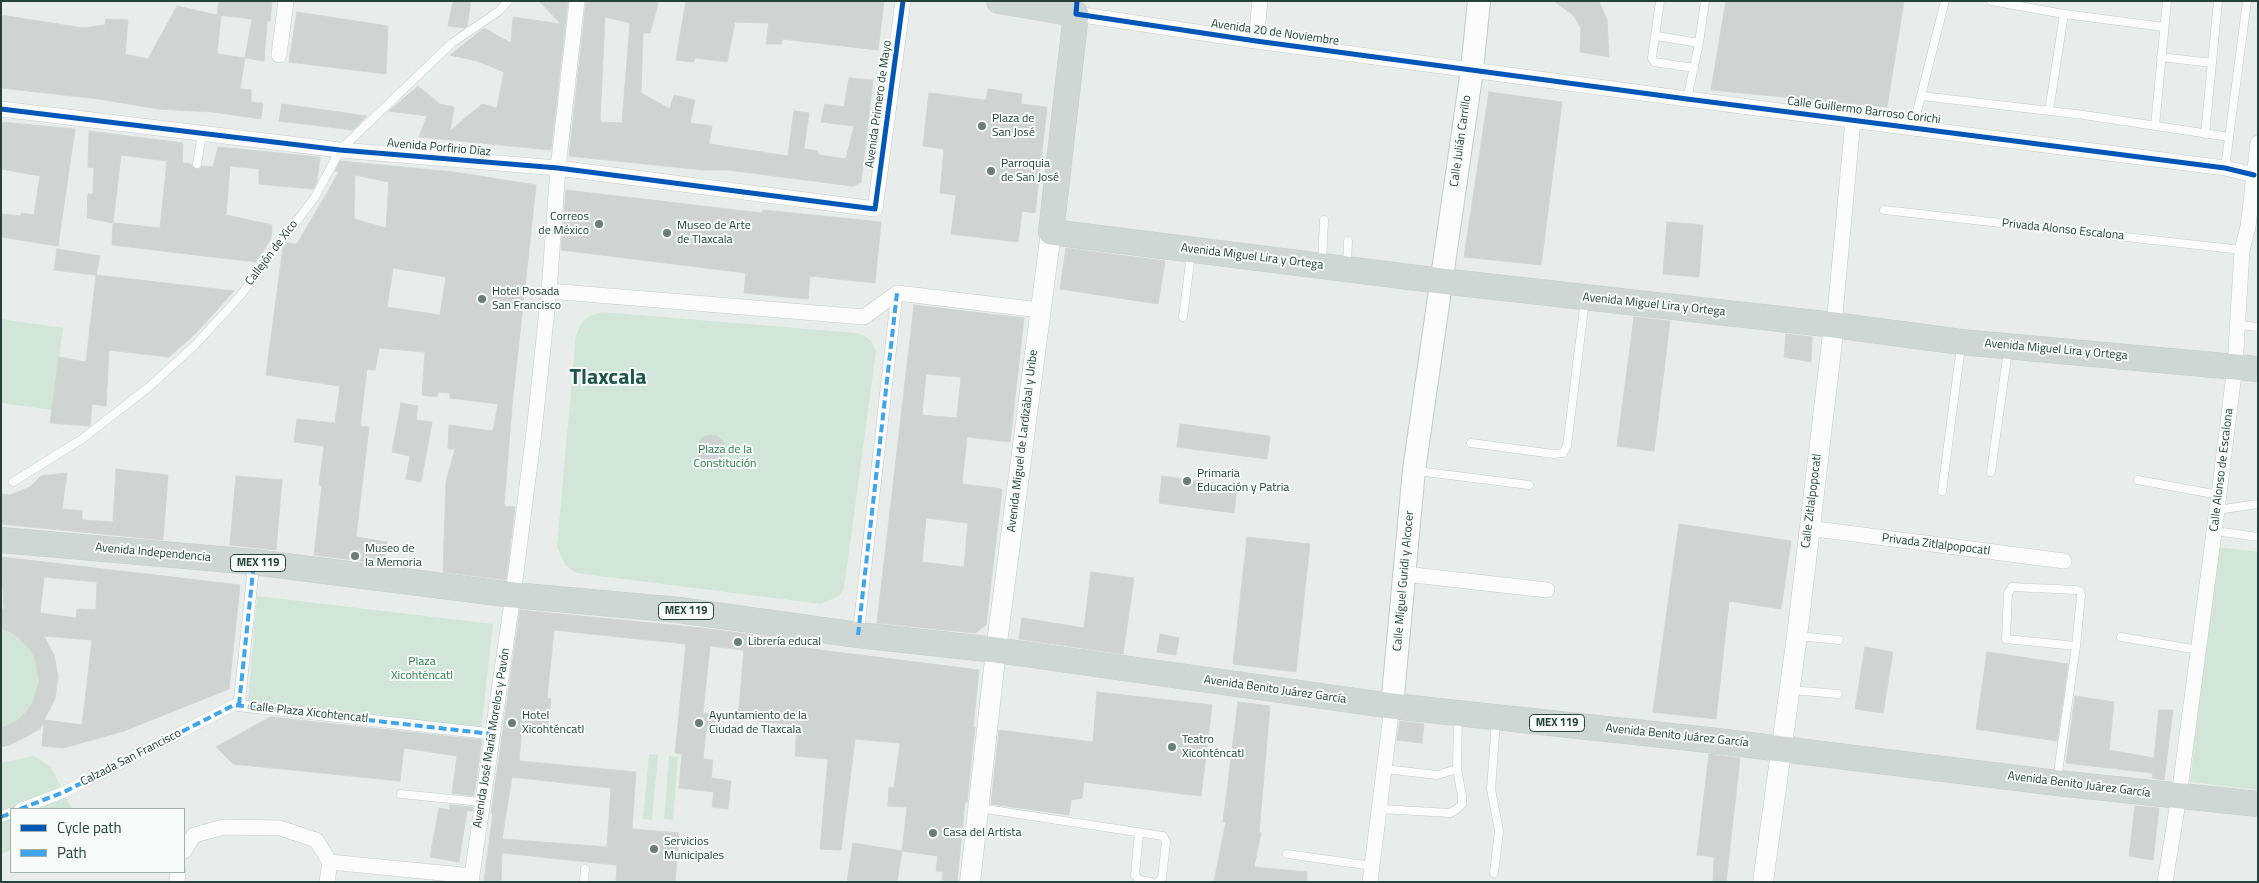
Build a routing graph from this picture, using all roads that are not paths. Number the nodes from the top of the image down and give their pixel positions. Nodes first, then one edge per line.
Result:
1 (286, 1) edge
2 (508, 1) edge
3 (577, 1) edge
4 (903, 1) edge
5 (999, 1) edge
6 (1260, 1) edge
7 (1479, 1) edge
8 (1660, 1) edge
9 (1705, 1) edge
10 (1945, 1) edge
11 (1991, 1) edge
12 (2168, 1) edge
13 (2218, 1) edge
14 (2247, 1) edge
15 (1077, 8) edge
16 (2064, 14) junction
17 (2164, 27) junction
18 (1656, 36) junction
19 (1256, 41) junction
20 (1699, 43) junction
21 (279, 55) dead end
22 (2161, 57) junction
23 (2212, 62) junction
24 (1694, 68) junction
25 (1472, 70) junction
26 (1922, 96) junction
27 (1687, 99) junction
28 (1, 109) edge
29 (2049, 111) junction
30 (1852, 120) junction
31 (2155, 126) junction
32 (1913, 127) junction
33 (202, 134) junction
34 (2205, 134) junction
35 (2229, 137) junction
36 (2258, 143) edge
37 (340, 150) junction
38 (197, 164) dead end
39 (558, 168) junction
40 (2225, 168) junction
41 (2254, 176) junction
42 (875, 210) joint
43 (1884, 210) dead end
44 (1324, 220) dead end
45 (1051, 232) junction
46 (1348, 241) dead end
47 (1191, 250) junction
48 (2242, 250) junction
49 (1322, 266) junction
50 (1347, 269) junction
51 (1441, 281) junction
52 (549, 291) junction
53 (897, 293) junction
54 (1586, 298) junction
55 (1040, 310) junction
56 (1183, 317) dead end
57 (1834, 325) junction
58 (2237, 325) junction
59 (2258, 328) edge
60 (1962, 342) junction
61 (2009, 346) junction
62 (2246, 368) edge
63 (1471, 443) dead end
64 (1414, 470) junction
65 (1991, 472) dead end
66 (2138, 480) dead end
67 (13, 482) dead end
68 (1529, 484) dead end
69 (1942, 491) dead end
70 (2218, 502) junction
71 (2258, 504) edge
72 (1808, 528) junction
73 (2215, 531) junction
74 (2258, 537) edge
75 (1, 540) edge
76 (2064, 561) dead end
77 (254, 562) junction
78 (1405, 574) junction
79 (1548, 590) dead end
80 (513, 595) junction
81 (858, 635) junction
82 (1797, 636) junction
83 (2121, 637) dead end
84 (1839, 640) dead end
85 (2076, 646) junction
86 (996, 650) junction
87 (2199, 650) junction
88 (1789, 690) junction
89 (1838, 694) dead end
90 (239, 706) junction
91 (1392, 706) junction
92 (1458, 712) junction
93 (1496, 716) junction
94 (492, 734) junction
95 (1780, 748) junction
96 (1385, 769) junction
97 (1457, 769) junction
98 (2057, 783) junction
99 (401, 794) dead end
100 (2179, 796) junction
101 (481, 802) junction
102 (2258, 804) edge
103 (23, 808) edge
104 (979, 808) junction
105 (1380, 809) junction
106 (1139, 833) junction
107 (185, 849) edge
108 (1287, 854) dead end
109 (330, 862) junction
110 (1372, 866) junction
111 (585, 869) dead end
112 (1494, 873) dead end
113 (471, 879) edge
114 (327, 882) edge
115 (584, 882) edge
116 (970, 882) edge
117 (1151, 882) edge
118 (1158, 882) edge
119 (1370, 882) edge
120 (1763, 882) edge
121 (2165, 882) edge

1 - 21 street
2 - 37 lane, Callejón de Xico
3 - 39 street
4 - 42 street, Avenida Primero de Mayo
5 - 15 main road, Avenida 20 de Noviembre
6 - 19 street
7 - 25 main road, Calle Julián Carrillo
8 - 18 lane
9 - 20 lane
10 - 26 lane
11 - 16 lane
12 - 17 lane
13 - 23 lane
14 - 35 lane
15 - 19 street, Avenida 20 de Noviembre
15 - 45 main road, Avenida Miguel de Lardizábal y Uribe
16 - 17 lane
16 - 29 lane
17 - 22 lane
18 - 20 lane
18 - 24 lane
19 - 25 street, Avenida 20 de Noviembre
20 - 24 lane
22 - 23 lane
22 - 31 lane
23 - 34 lane
24 - 27 lane
25 - 27 street, Calle Guillermo Barroso Corichi
25 - 51 main road, Calle Julián Carrillo
26 - 29 lane
26 - 32 lane
27 - 30 street, Calle Guillermo Barroso Corichi
28 - 33 street, Avenida Porfirio Díaz
29 - 31 lane
30 - 32 street, Calle Guillermo Barroso Corichi
30 - 57 street, Calle Zitlalpopocatl
31 - 34 lane
32 - 40 street, Calle Guillermo Barroso Corichi
33 - 37 street, Avenida Porfirio Díaz
33 - 38 lane
34 - 35 lane
35 - 40 lane
36 - 41 street, Calle Alonso de Escalona
37 - 39 street, Avenida Porfirio Díaz
37 - 67 lane, Callejón de Xico
39 - 42 street, Avenida Porfirio Díaz
39 - 52 street
40 - 41 street, Calle Guillermo Barroso Corichi
41 - 48 street, Calle Alonso de Escalona
43 - 48 lane, Privada Alonso Escalona
44 - 49 lane
45 - 47 main road, Avenida Miguel Lira y Ortega
45 - 55 street, Avenida Miguel de Lardizábal y Uribe
46 - 50 lane
47 - 49 main road, Avenida Miguel Lira y Ortega
47 - 56 lane
48 - 58 street, Calle Alonso de Escalona
49 - 50 main road, Avenida Miguel Lira y Ortega
50 - 51 main road, Avenida Miguel Lira y Ortega
51 - 54 main road, Avenida Miguel Lira y Ortega
51 - 64 main road, Calle Miguel Guridi y Alcocer
52 - 53 street
52 - 80 street
53 - 55 street
53 - 81 street
54 - 57 main road, Avenida Miguel Lira y Ortega
54 - 63 lane
55 - 86 street, Avenida Miguel de Lardizábal y Uribe
57 - 60 main road, Avenida Miguel Lira y Ortega
57 - 72 street, Calle Zitlalpopocatl
58 - 59 lane
58 - 62 street, Calle Alonso de Escalona
60 - 61 main road, Avenida Miguel Lira y Ortega
60 - 69 lane
61 - 62 main road, Avenida Miguel Lira y Ortega
61 - 65 lane
62 - 70 street, Calle Alonso de Escalona
64 - 68 lane
64 - 78 main road, Calle Miguel Guridi y Alcocer
66 - 70 lane
70 - 71 lane
70 - 73 street, Calle Alonso de Escalona
72 - 76 street, Privada Zitlalpopocatl
72 - 82 street, Calle Zitlalpopocatl
73 - 74 lane
73 - 87 street, Calle Alonso de Escalona
75 - 77 main road, Avenida Independencia / MEX 119
77 - 80 main road, Avenida Independencia / MEX 119
77 - 90 street, Calle Plaza Xicohtencatl
78 - 79 street
78 - 91 main road, Calle Miguel Guridi y Alcocer
80 - 81 main road, MEX 119
80 - 94 street, Avenida José María Morelos y Pavón
81 - 86 main road, Avenida Benito Juárez García / MEX 119
82 - 84 lane
82 - 88 street, Calle Zitlalpopocatl
83 - 87 lane
85 - 85 lane
85 - 98 lane
86 - 91 main road, Avenida Benito Juárez García / MEX 119
86 - 104 street, Avenida Miguel de Lardizábal y Uribe
87 - 100 street, Calle Alonso de Escalona
88 - 89 lane
88 - 95 street, Calle Zitlalpopocatl
90 - 94 street, Calle Plaza Xicohtencatl
90 - 103 street, Calzada San Francisco
91 - 92 main road, Avenida Benito Juárez García / MEX 119
91 - 96 street, Calle Miguel Guridi y Alcocer
92 - 93 main road, Avenida Benito Juárez García / MEX 119
92 - 97 lane
93 - 95 main road, Avenida Benito Juárez García / MEX 119
93 - 112 lane
94 - 101 street, Avenida José María Morelos y Pavón
95 - 98 main road, Avenida Benito Juárez García / MEX 119
95 - 120 street, Calle Zitlalpopocatl
96 - 97 lane
96 - 105 street, Calle Miguel Guridi y Alcocer
97 - 105 lane
98 - 100 main road, Avenida Benito Juárez García / MEX 119
99 - 101 lane
100 - 102 main road, Avenida Benito Juárez García / MEX 119
100 - 121 street, Calle Alonso de Escalona
101 - 113 street, Avenida José María Morelos y Pavón
104 - 106 lane
104 - 116 street, Avenida Miguel de Lardizábal y Uribe
105 - 110 street, Calle Miguel Guridi y Alcocer
106 - 117 lane
106 - 118 lane
107 - 109 street
108 - 110 lane
109 - 113 street
109 - 114 street
110 - 119 street, Calle Miguel Guridi y Alcocer
111 - 115 lane

